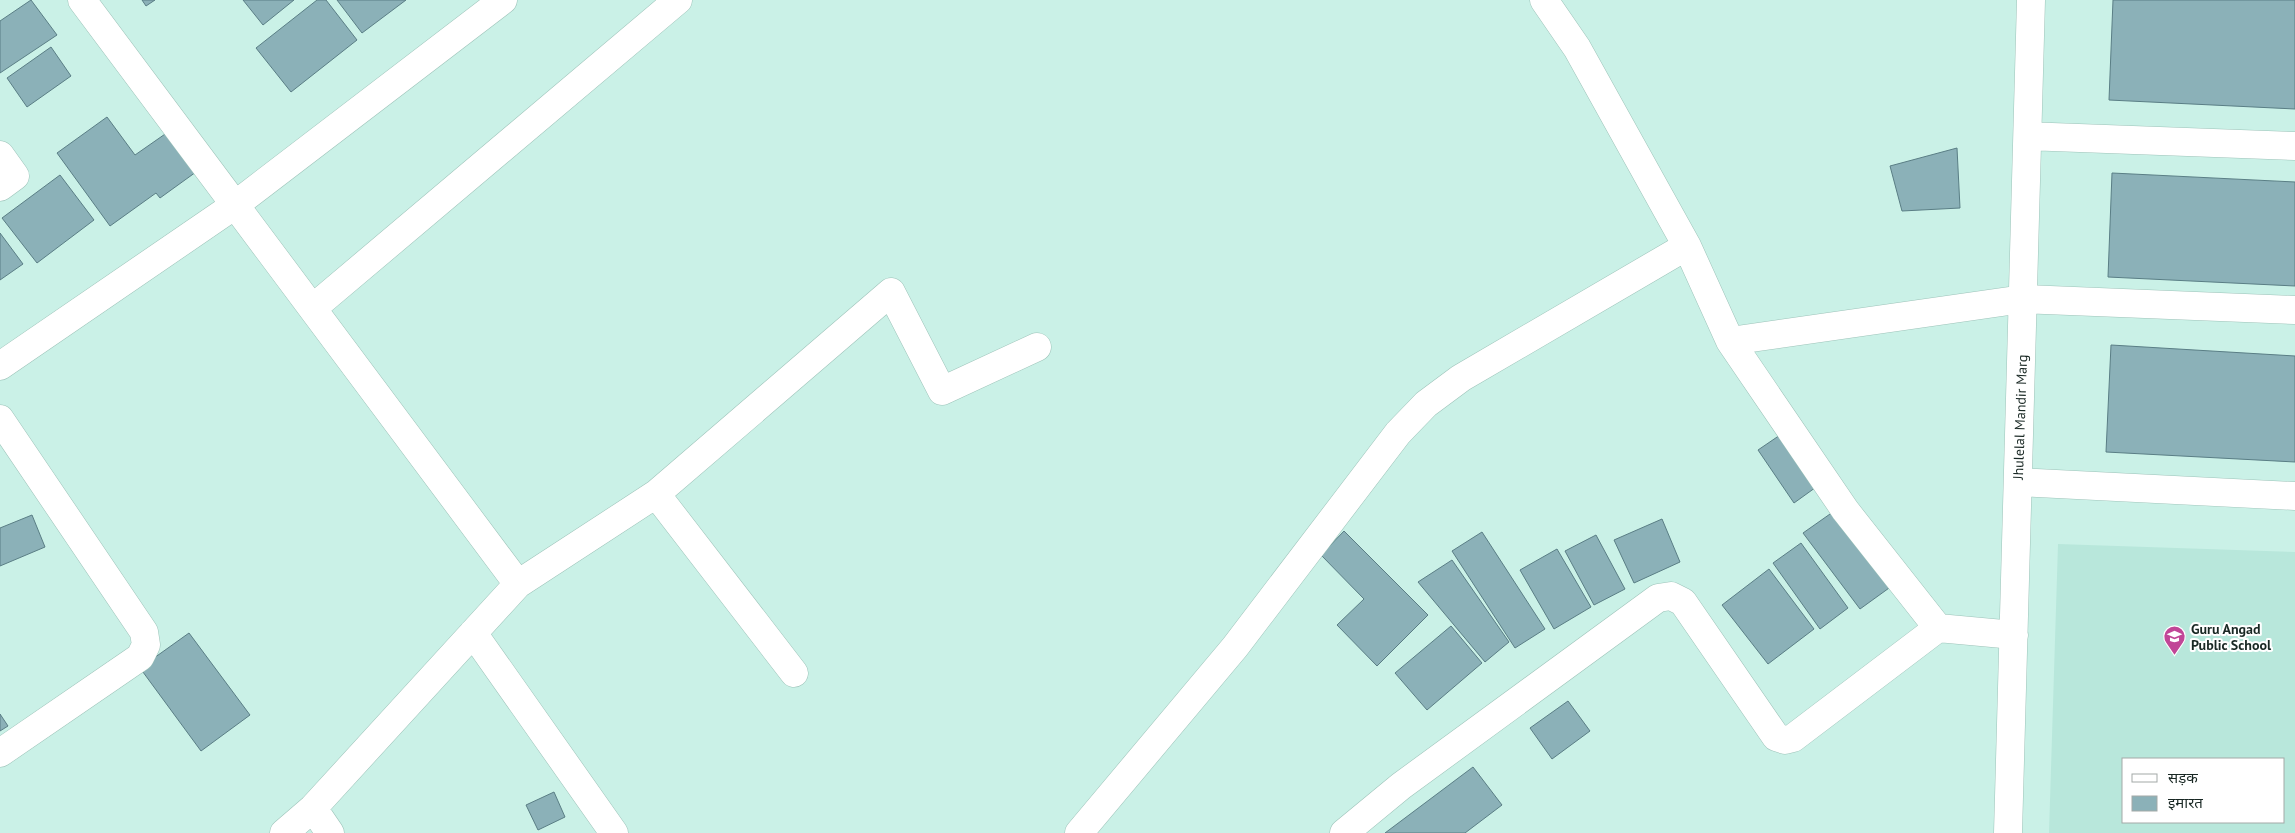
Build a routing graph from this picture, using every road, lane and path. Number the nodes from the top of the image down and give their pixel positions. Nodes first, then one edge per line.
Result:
1 (82, 0) edge
2 (503, 0) edge
3 (678, 0) edge
4 (1544, 0) edge
5 (2032, 0) edge
6 (2028, 136) junction
7 (2295, 146) edge
8 (0, 155) edge
9 (0, 187) edge
10 (235, 205) junction
11 (1687, 246) junction
12 (2023, 299) junction
13 (312, 308) junction
14 (2295, 310) edge
15 (1730, 341) junction
16 (1036, 347) dead end
17 (0, 366) edge
18 (0, 419) edge
19 (2018, 482) junction
20 (656, 494) junction
21 (2295, 496) edge
22 (518, 584) junction
23 (1938, 628) junction
24 (473, 633) junction
25 (2014, 635) junction
26 (794, 673) dead end
27 (0, 753) edge
28 (313, 808) junction
29 (284, 833) edge
30 (330, 833) edge
31 (614, 833) edge
32 (1079, 833) edge
33 (1344, 833) edge
34 (2008, 833) edge

1 - 10 street
2 - 10 street
3 - 13 street
4 - 11 street
5 - 6 street, Jhulelal Mandir Marg
6 - 7 street
6 - 12 street, Jhulelal Mandir Marg
8 - 9 street
10 - 13 street
10 - 17 street
11 - 15 street
11 - 32 street
12 - 14 street
12 - 15 street
12 - 19 street, Jhulelal Mandir Marg
13 - 22 street
15 - 23 street
16 - 20 street
18 - 27 street
19 - 21 street
19 - 25 street, Jhulelal Mandir Marg
20 - 22 street
20 - 26 street
22 - 24 street
23 - 25 street
23 - 33 street
24 - 28 street
24 - 31 street
25 - 34 street, Jhulelal Mandir Marg
28 - 29 street
28 - 30 street

